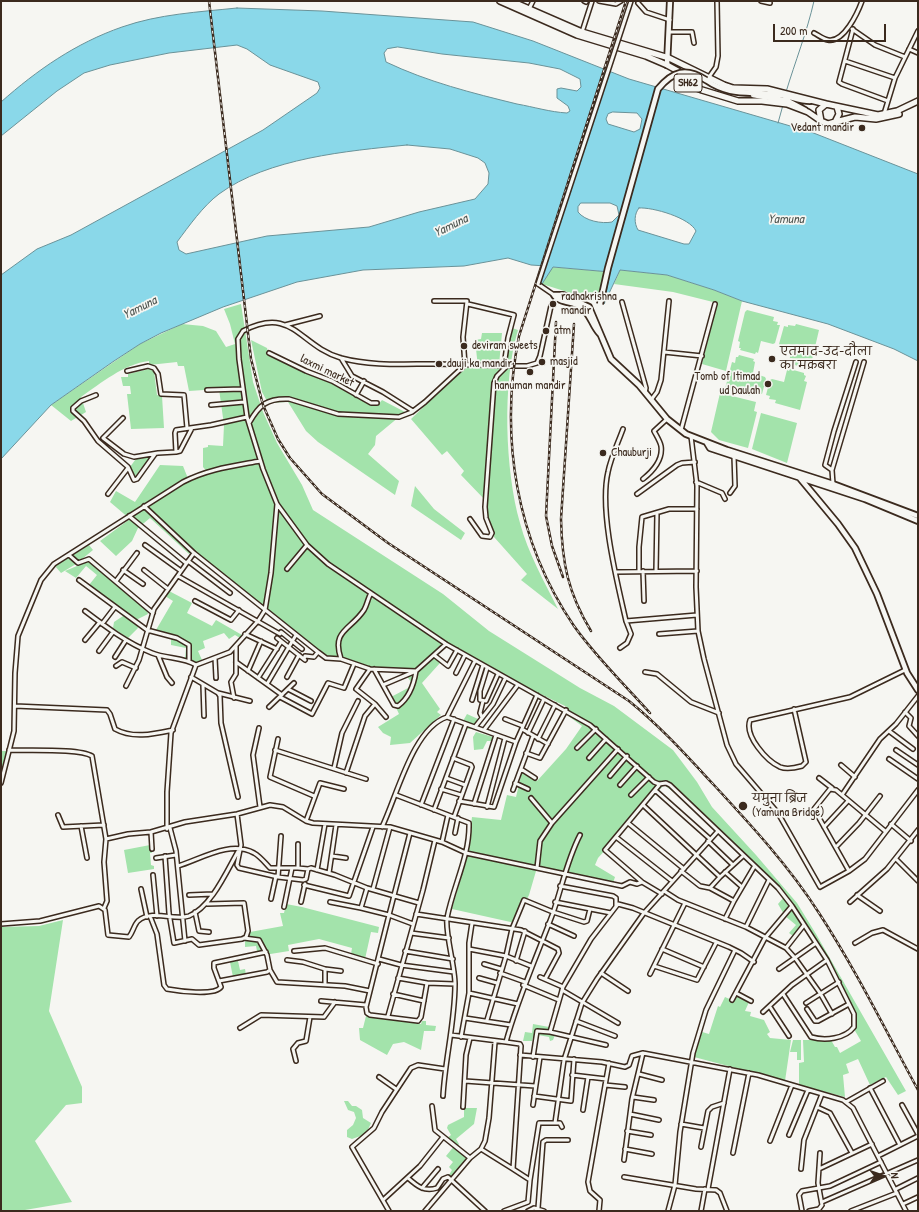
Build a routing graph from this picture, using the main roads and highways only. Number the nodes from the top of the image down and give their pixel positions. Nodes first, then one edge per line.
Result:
1 (500, 1) edge
2 (511, 1) edge
3 (670, 1) edge
4 (669, 58) junction
5 (668, 65) junction
6 (708, 79) junction
7 (780, 97) junction
8 (788, 99) junction
9 (918, 101) edge
10 (826, 104) junction
11 (918, 105) edge
12 (837, 108) junction
13 (821, 121) junction
14 (835, 122) junction
15 (555, 296) road end
16 (591, 314) junction
17 (707, 443) junction
18 (799, 477) junction
19 (918, 516) edge
20 (918, 521) edge
21 (918, 690) edge

1 - 5 main road, SH62
2 - 4 main road, SH62
3 - 4 main road
4 - 5 main road
4 - 6 main road, SH62
5 - 7 main road, SH62
6 - 7 main road, SH62
6 - 7 main road
6 - 16 main road, bridge
7 - 8 main road, SH62
7 - 8 main road, SH62
8 - 10 main road, SH62
8 - 13 main road, SH62
9 - 12 main road
10 - 12 main road
10 - 13 main road
11 - 14 main road
12 - 14 main road
13 - 14 main road
15 - 16 main road
16 - 17 main road
17 - 18 main road
17 - 19 main road
18 - 20 main road
18 - 21 main road

